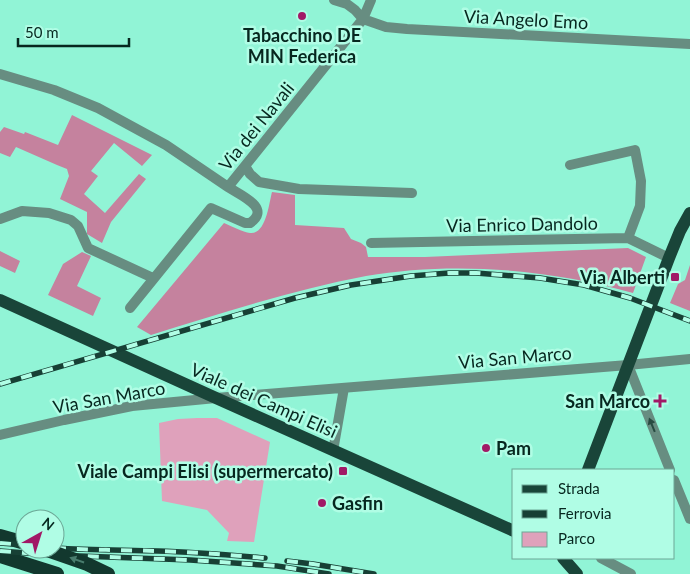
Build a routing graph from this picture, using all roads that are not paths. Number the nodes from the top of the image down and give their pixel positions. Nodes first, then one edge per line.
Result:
1 (334, 0) edge
2 (371, 0) edge
3 (362, 19) junction
4 (690, 44) edge
5 (0, 74) edge
6 (570, 165) dead end
7 (245, 166) junction
8 (228, 187) junction
9 (412, 193) dead end
10 (690, 213) edge
11 (0, 219) edge
12 (628, 238) junction
13 (371, 243) dead end
14 (669, 258) junction
15 (153, 278) junction
16 (0, 300) edge
17 (130, 308) dead end
18 (690, 359) edge
19 (628, 364) junction
20 (344, 388) junction
21 (216, 398) junction
22 (0, 435) edge
23 (333, 451) junction
24 (588, 469) edge
25 (670, 469) edge
26 (675, 482) edge
27 (690, 519) edge
28 (512, 530) edge
29 (0, 536) edge
30 (15, 540) edge
31 (0, 556) edge
32 (65, 556) edge
33 (564, 559) edge
34 (603, 559) edge
35 (57, 574) edge
36 (108, 574) edge
37 (577, 574) edge
38 (632, 574) edge

1 - 3 street
2 - 3 street, Via dei Navali
3 - 4 street, Via Angelo Emo
3 - 7 street, Via dei Navali
5 - 8 street
6 - 12 street
7 - 8 street, Via dei Navali
7 - 9 street
8 - 15 street, Via dei Navali
10 - 14 main road
11 - 15 street
12 - 13 street, Via Enrico Dandolo
12 - 14 street, Via Enrico Dandolo
14 - 19 main road
15 - 17 street, Via dei Navali
16 - 21 main road, Viale dei Campi Elisi
18 - 19 street, Via San Marco
19 - 20 street, Via San Marco
19 - 24 main road
25 -> 19 street
20 - 21 street, Via San Marco
20 - 23 street
21 - 22 street, Via San Marco
21 - 23 main road, Viale dei Campi Elisi
23 - 28 main road, Viale dei Campi Elisi
26 - 27 street
29 - 30 highway
31 - 35 highway
36 -> 32 highway, bridge
33 - 37 main road
34 - 38 street

